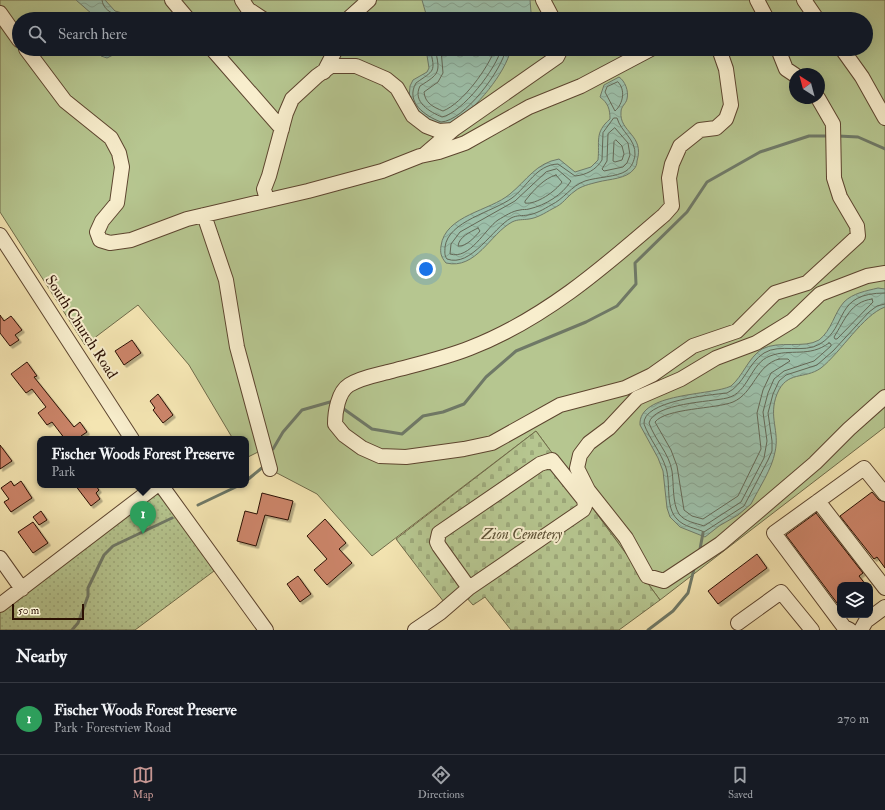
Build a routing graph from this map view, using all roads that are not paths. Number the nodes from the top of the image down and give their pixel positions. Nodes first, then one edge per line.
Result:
1 (172, 0) edge
2 (242, 0) edge
3 (369, 0) edge
4 (543, 0) edge
5 (757, 0) edge
6 (804, 0) edge
7 (182, 12) edge
8 (253, 12) edge
9 (356, 12) edge
10 (549, 12) edge
11 (763, 12) edge
12 (812, 12) edge
13 (0, 13) edge
14 (12, 30) edge
15 (31, 56) edge
16 (218, 56) edge
17 (332, 56) edge
18 (558, 56) edge
19 (638, 56) edge
20 (721, 56) edge
21 (781, 56) edge
22 (847, 56) edge
23 (789, 71) edge
24 (324, 72) junction
25 (822, 104) edge
26 (885, 118) edge
27 (282, 129) junction
28 (453, 130) junction
29 (423, 156) junction
30 (267, 200) junction
31 (204, 215) junction
32 (0, 235) edge
33 (885, 273) edge
34 (885, 397) edge
35 (130, 436) edge
36 (270, 469) dead end
37 (152, 488) edge
38 (163, 488) edge
39 (885, 494) edge
40 (818, 501) junction
41 (0, 558) edge
42 (469, 588) junction
43 (885, 588) edge
44 (22, 589) junction
45 (0, 605) edge
46 (885, 607) edge
47 (738, 623) dead end
48 (266, 630) edge
49 (415, 630) edge
50 (812, 630) edge
51 (850, 630) edge
52 (861, 630) edge

1 - 7 street
2 - 8 street
3 - 9 street
4 - 10 street
5 - 11 street
6 - 12 street
13 - 14 street
15 - 31 street
16 - 27 street
17 - 24 street
18 - 28 street
19 - 29 street
20 - 25 street
21 - 23 street
22 - 26 street
24 - 27 street
24 - 28 street
27 - 30 street
28 - 29 street
29 - 30 street
30 - 31 street
31 - 36 street
32 - 35 street, South Church Road
33 - 34 street
37 - 44 street
38 - 48 street
39 - 40 street
40 - 43 street
40 - 51 street
41 - 44 street
42 - 42 street
42 - 49 street
44 - 45 street
46 - 52 street
47 - 50 street

